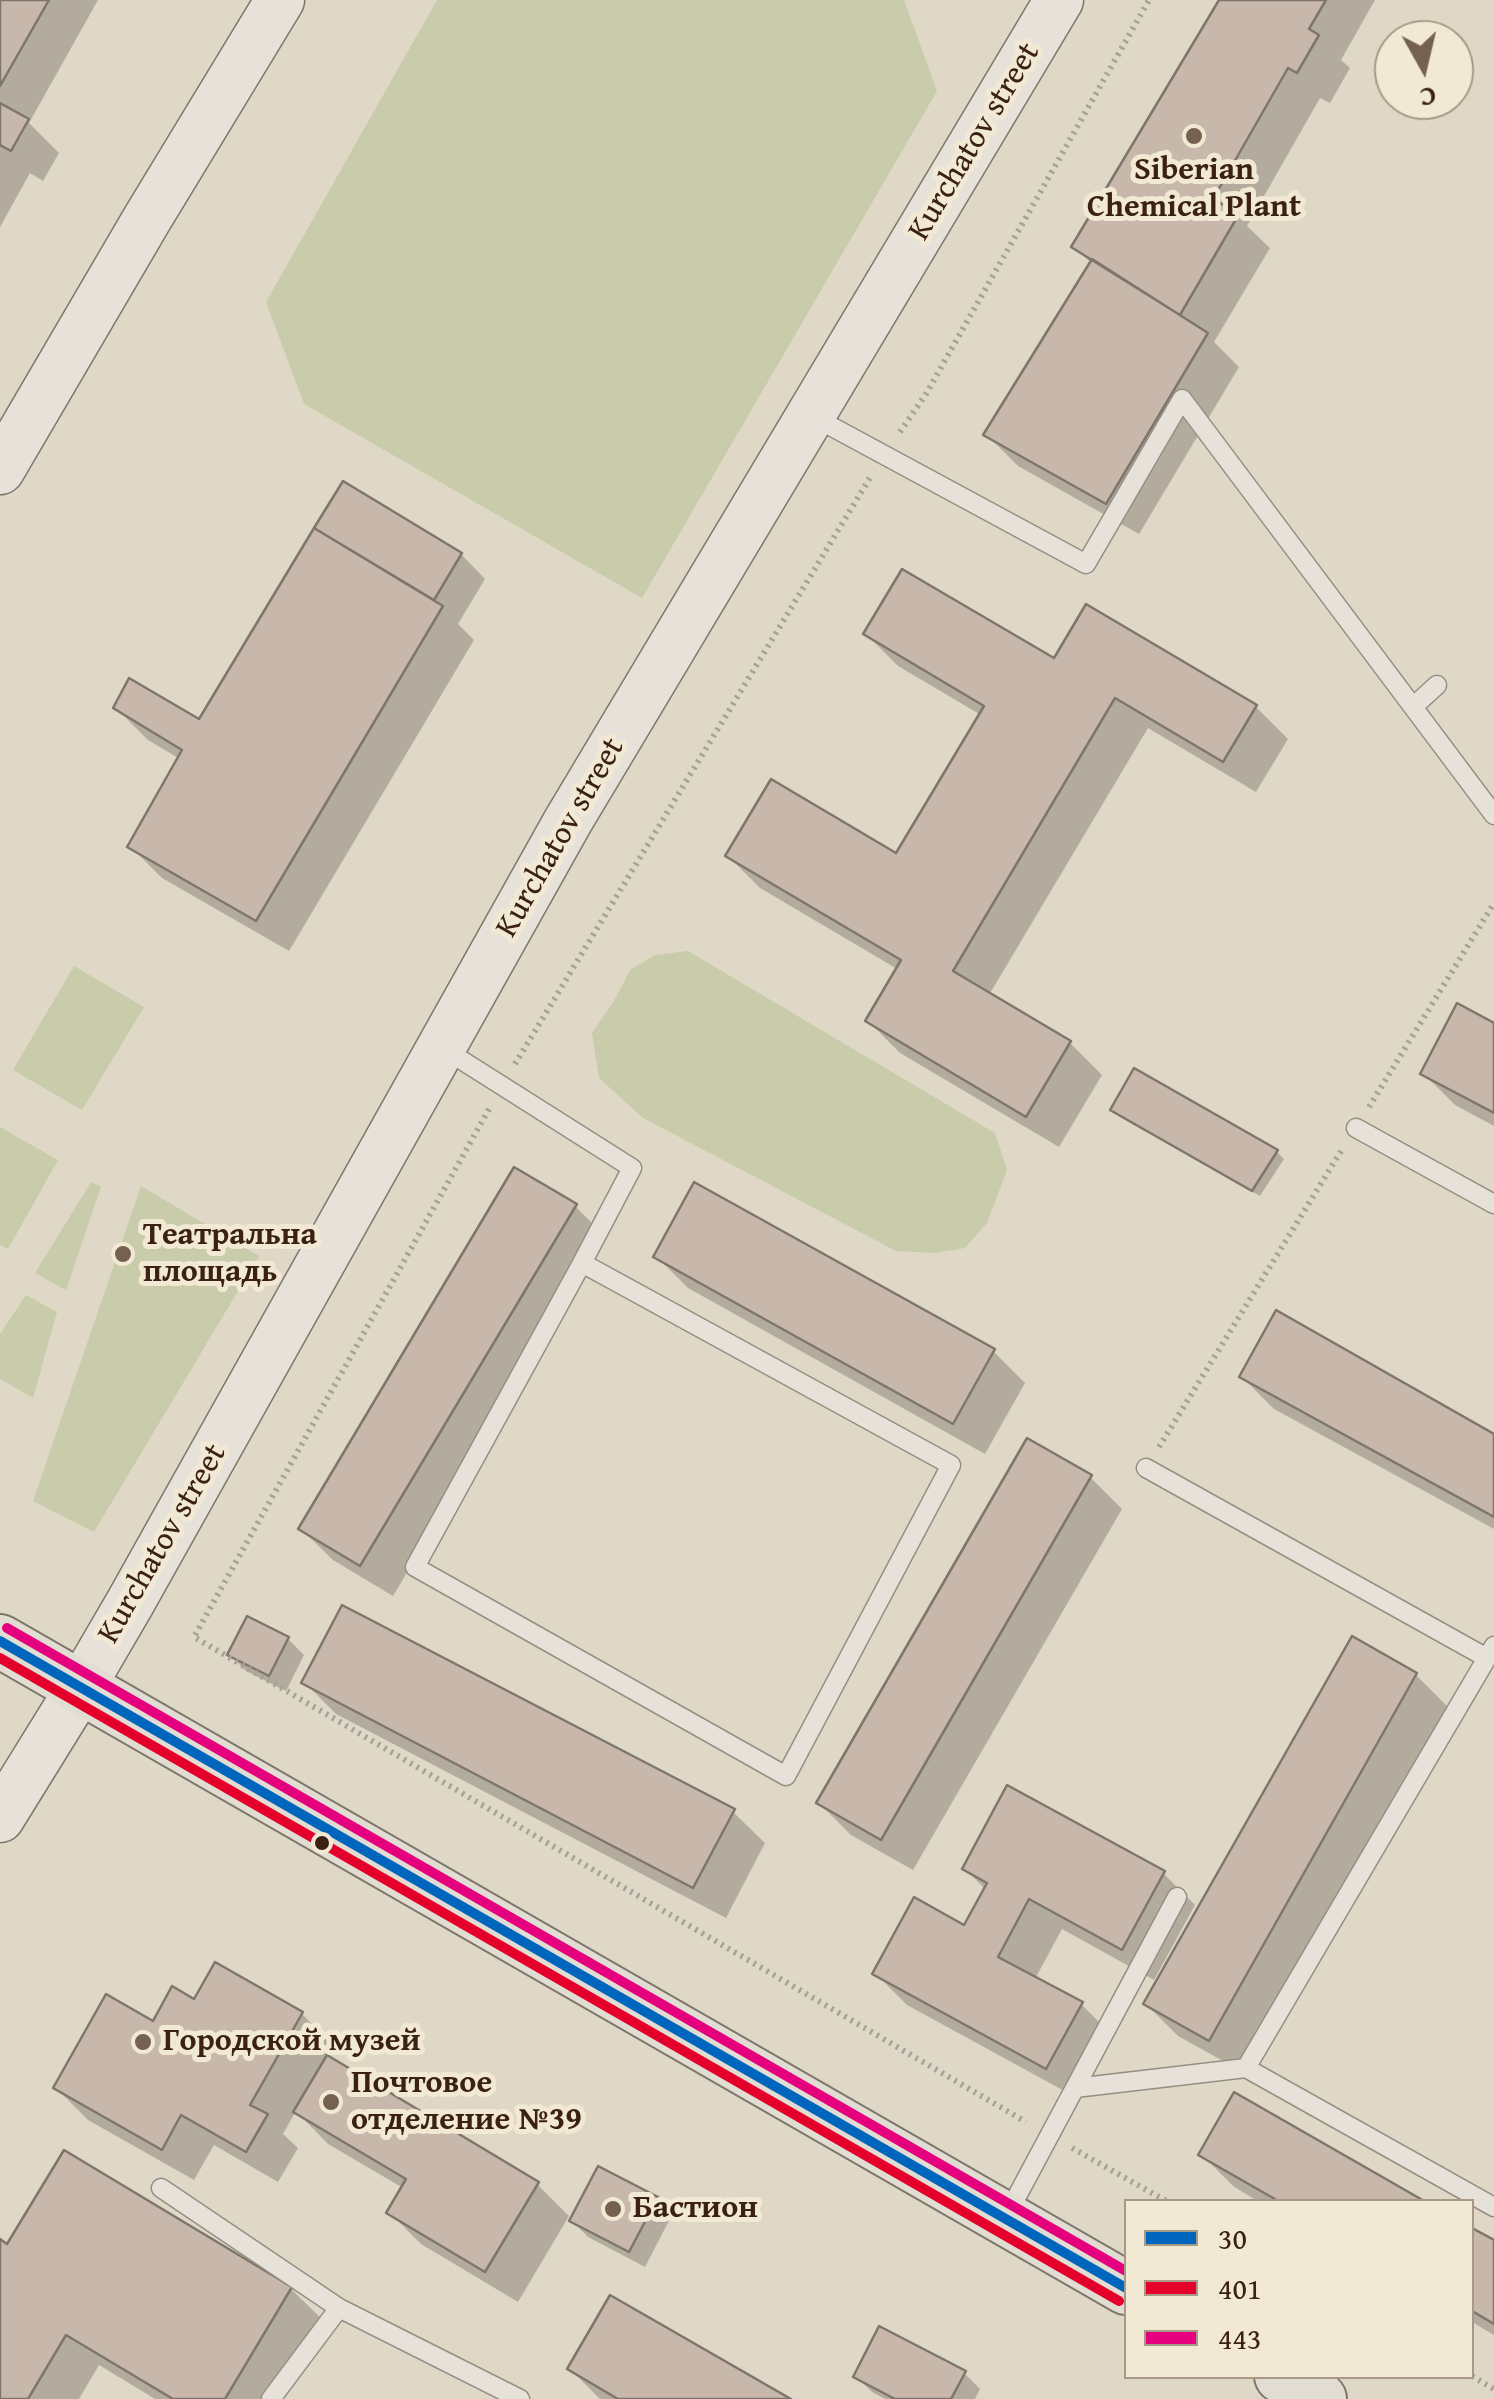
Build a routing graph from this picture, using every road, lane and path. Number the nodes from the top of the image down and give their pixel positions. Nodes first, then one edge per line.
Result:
1 (280, 0) edge
2 (1059, 0) edge
3 (1149, 0) edge
4 (812, 416) junction
5 (884, 455) junction
6 (0, 470) edge
7 (1437, 685) dead end
8 (1413, 707) junction
9 (1494, 815) edge
10 (1494, 903) edge
11 (443, 1048) junction
12 (503, 1084) junction
13 (1356, 1128) junction
14 (1494, 1204) edge
15 (582, 1263) junction
16 (1146, 1468) joint
17 (0, 1640) edge
18 (1491, 1652) edge
19 (81, 1687) junction
20 (0, 1818) edge
21 (1177, 1897) dead end
22 (1246, 2068) junction
23 (1075, 2088) junction
24 (1050, 2136) junction
25 (161, 2188) dead end
26 (1163, 2199) edge
27 (1494, 2207) edge
28 (1006, 2218) junction
29 (1124, 2287) edge
30 (339, 2308) junction
31 (1286, 2379) edge
32 (271, 2399) edge
33 (520, 2399) edge
34 (1320, 2399) edge

1 - 6 street
2 - 4 street, Kurchatov street
3 - 5 path
4 - 5 lane
4 - 11 street, Kurchatov street
5 - 8 lane
5 - 12 path
7 - 8 lane
8 - 9 lane
10 - 13 path
11 - 12 lane
11 - 19 street, Kurchatov street
12 - 15 lane
12 - 24 path
13 - 14 lane
13 - 16 path
15 - 15 lane
16 - 18 lane
17 - 19 main road
18 - 22 lane
19 - 20 street, Kurchatov street
19 - 28 main road
21 - 23 lane
22 - 23 lane
22 - 27 lane
23 - 24 lane
24 - 26 path
24 - 28 lane
25 - 30 lane
28 - 29 main road
30 - 32 lane
30 - 33 lane
31 - 34 main road

